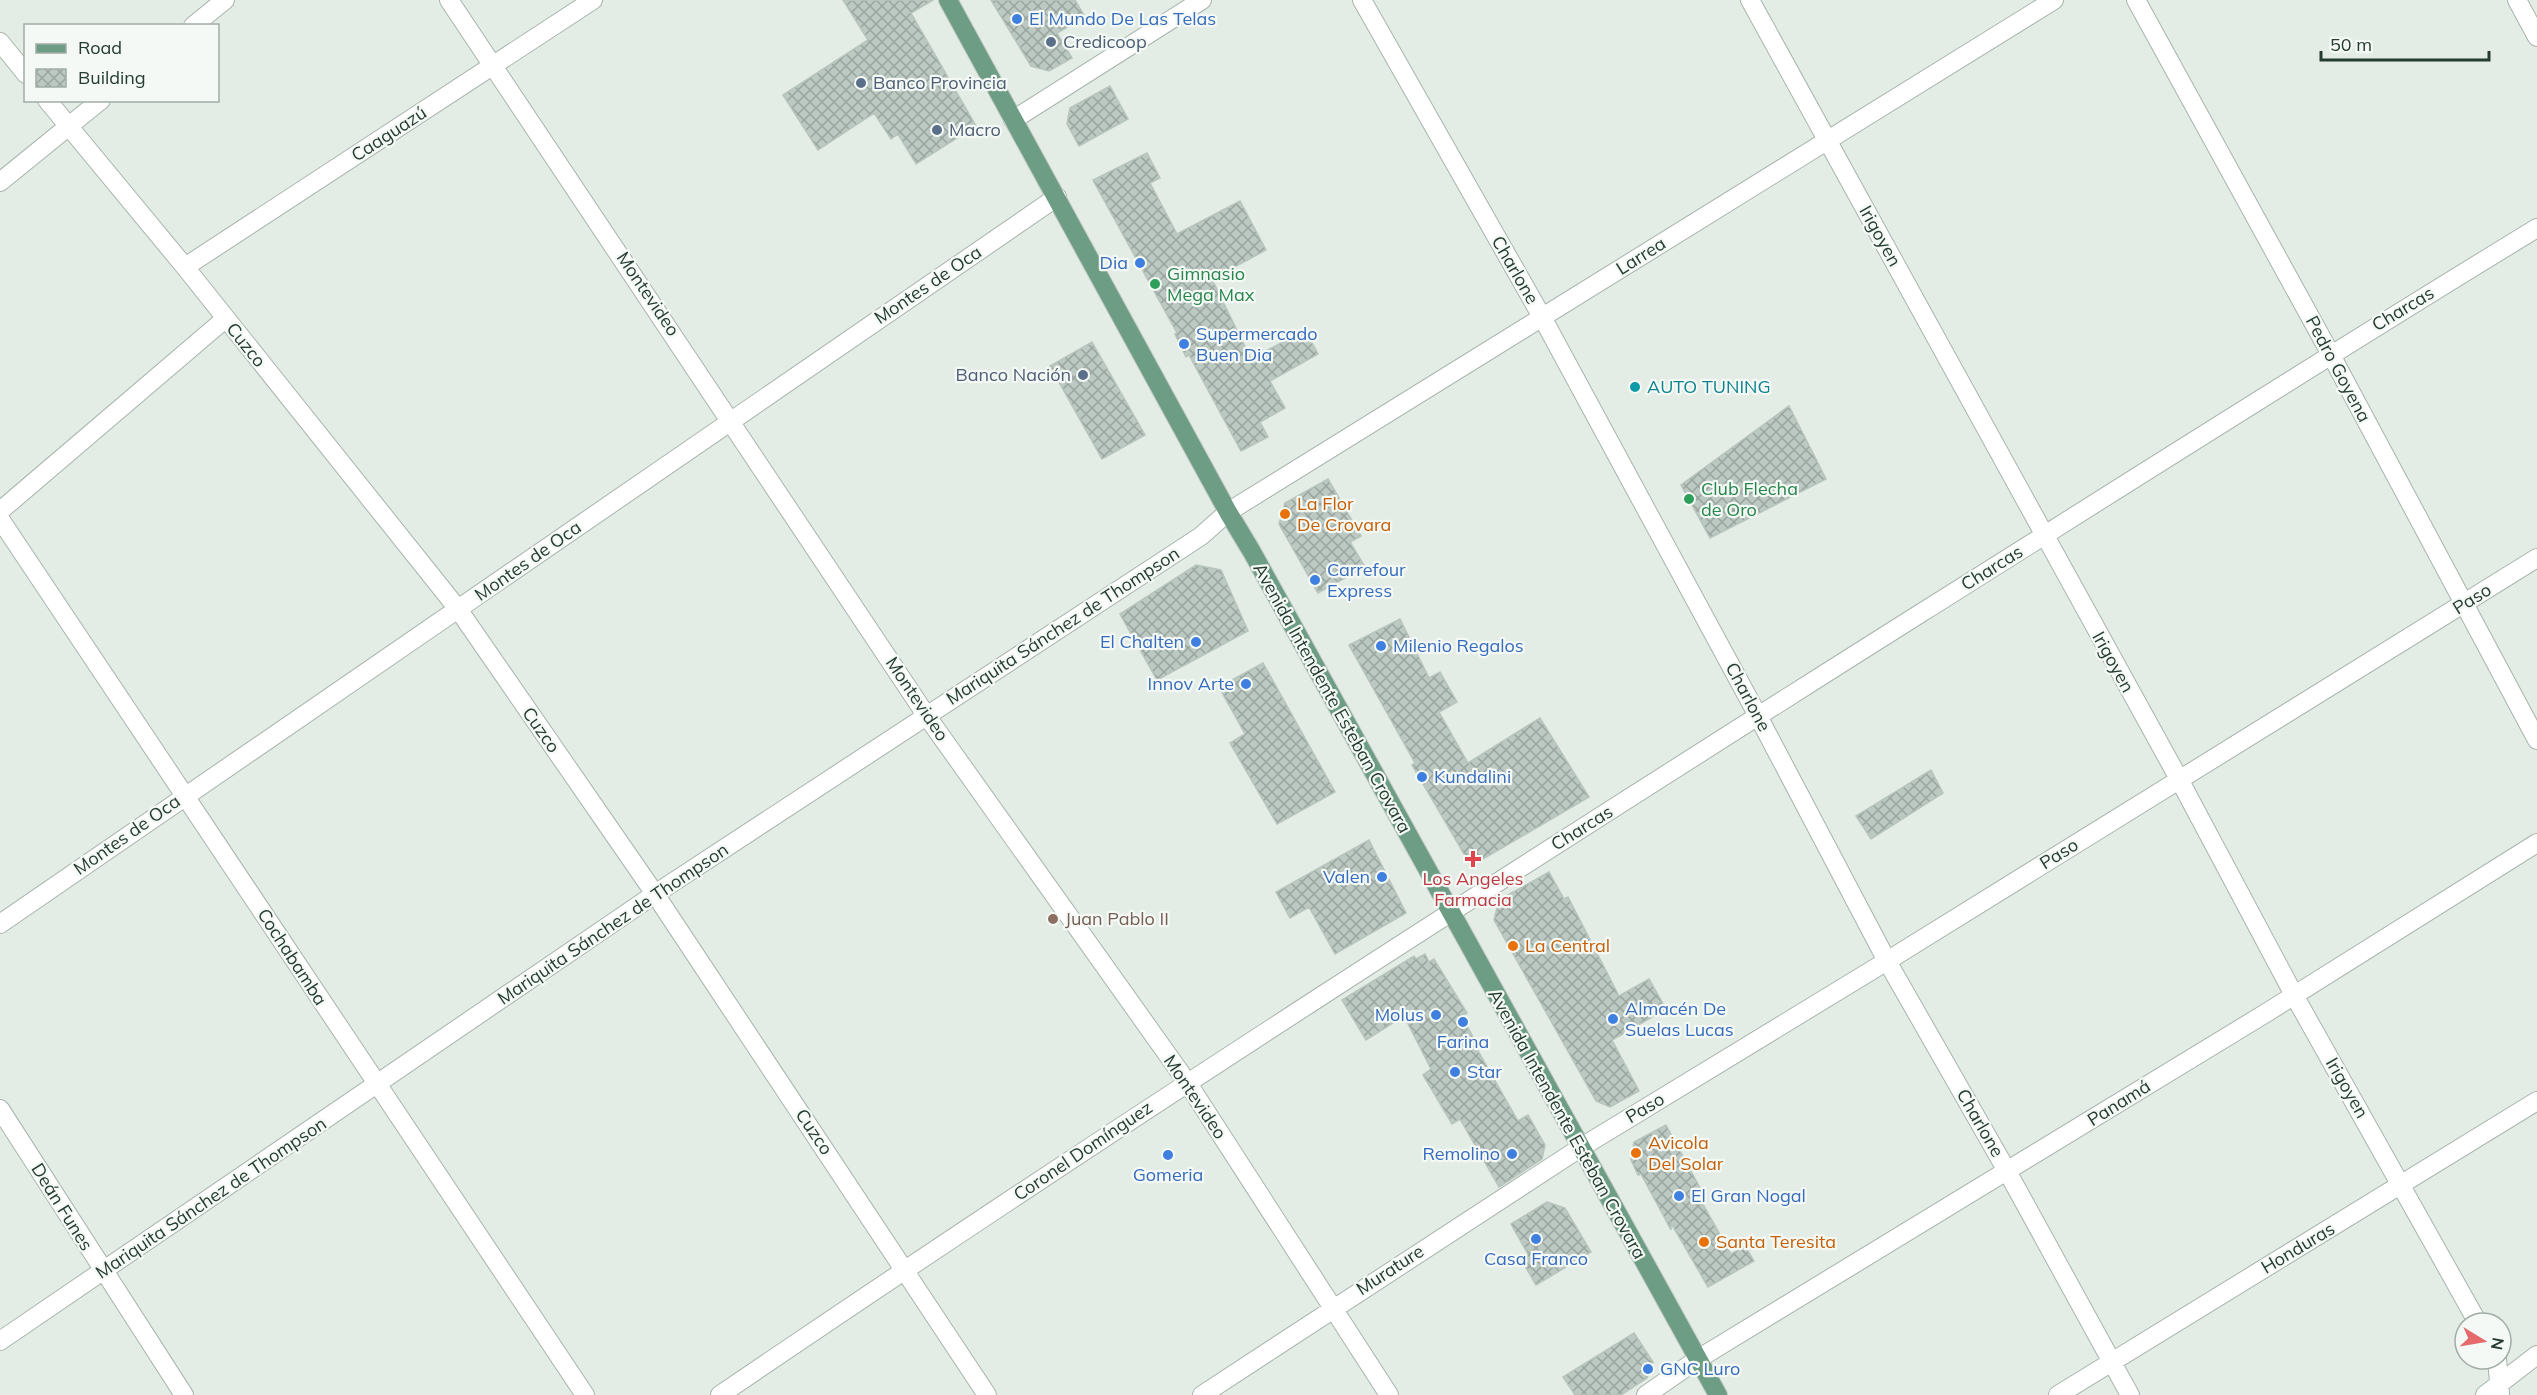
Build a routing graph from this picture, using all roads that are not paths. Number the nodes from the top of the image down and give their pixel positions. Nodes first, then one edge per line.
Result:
1 (225, 0) edge
2 (449, 0) edge
3 (593, 0) edge
4 (948, 0) edge
5 (1202, 0) edge
6 (1362, 0) edge
7 (1750, 0) edge
8 (2054, 0) edge
9 (2136, 0) edge
10 (2517, 0) edge
11 (195, 24) edge
12 (2537, 37) edge
13 (0, 42) edge
14 (494, 65) junction
15 (24, 72) edge
16 (49, 102) edge
17 (99, 102) edge
18 (1013, 120) junction
19 (68, 127) junction
20 (1828, 141) junction
21 (0, 182) edge
22 (1057, 197) junction
23 (2537, 228) edge
24 (185, 267) junction
25 (1542, 317) junction
26 (225, 319) junction
27 (2330, 353) junction
28 (731, 419) junction
29 (0, 511) edge
30 (1228, 512) junction
31 (0, 519) edge
32 (2043, 536) junction
33 (2537, 558) edge
34 (2463, 605) junction
35 (458, 609) junction
36 (926, 714) junction
37 (1758, 716) junction
38 (2537, 740) edge
39 (2179, 780) junction
40 (185, 795) junction
41 (2537, 843) edge
42 (655, 894) junction
43 (1450, 912) junction
44 (0, 924) edge
45 (1887, 961) junction
46 (2294, 995) junction
47 (1187, 1082) junction
48 (377, 1085) junction
49 (2537, 1101) edge
50 (0, 1109) edge
51 (1580, 1148) junction
52 (2007, 1172) junction
53 (2402, 1185) junction
54 (905, 1269) junction
55 (103, 1271) junction
56 (1332, 1309) junction
57 (2471, 1311) edge
58 (0, 1341) edge
59 (2537, 1355) edge
60 (1698, 1359) junction
61 (2112, 1362) junction
62 (2496, 1371) edge
63 (2494, 1392) edge
64 (184, 1395) edge
65 (585, 1395) edge
66 (720, 1395) edge
67 (987, 1395) edge
68 (1202, 1395) edge
69 (1389, 1395) edge
70 (1646, 1395) edge
71 (1718, 1395) edge
72 (2058, 1395) edge
73 (2130, 1395) edge

1 - 11 street
2 - 14 street, Montevideo
3 - 14 street, Caaguazú
4 - 18 main road, Avenida Intendente Esteban Crovara
5 - 18 street
6 - 25 street, Charlone
7 - 20 street, Irigoyen
8 - 20 street, Larrea
9 - 27 street, Pedro Goyena
10 - 12 street
13 - 15 street
14 - 24 street, Caaguazú
14 - 28 street, Montevideo
16 - 19 street, Cuzco
17 - 19 street
18 - 22 main road, Avenida Intendente Esteban Crovara
19 - 21 street
19 - 24 street, Cuzco
20 - 25 street, Larrea
20 - 32 street, Irigoyen
22 - 28 street, Montes de Oca
22 - 30 main road, Avenida Intendente Esteban Crovara
23 - 27 street, Charcas
24 - 26 street, Cuzco
25 - 30 street, Larrea
25 - 37 street, Charlone
26 - 29 street
26 - 35 street, Cuzco
27 - 32 street, Charcas
27 - 34 street, Pedro Goyena
28 - 35 street, Montes de Oca
28 - 36 street, Montevideo
30 - 36 street, Mariquita Sánchez de Thompson
30 - 43 main road, Avenida Intendente Esteban Crovara
31 - 40 street, Cochabamba
32 - 37 street, Charcas
32 - 39 street, Irigoyen
33 - 34 street, Paso
34 - 38 street, Pedro Goyena
34 - 39 street, Paso
35 - 40 street, Montes de Oca
35 - 42 street, Cuzco
36 - 42 street, Mariquita Sánchez de Thompson
36 - 47 street, Montevideo
37 - 43 street, Charcas
37 - 45 street, Charlone
39 - 45 street, Paso
39 - 46 street, Irigoyen
40 - 44 street, Montes de Oca
40 - 48 street, Cochabamba
41 - 46 street, Panamá
42 - 48 street, Mariquita Sánchez de Thompson
42 - 54 street, Cuzco
43 - 47 street, Coronel Domínguez
43 - 51 main road, Avenida Intendente Esteban Crovara
45 - 51 street, Paso
45 - 52 street, Charlone
46 - 52 street, Panamá
46 - 53 street, Irigoyen
47 - 54 street, Coronel Domínguez
47 - 56 street, Montevideo
48 - 55 street, Mariquita Sánchez de Thompson
48 - 65 street, Cochabamba
49 - 53 street, Honduras
50 - 55 street, Deán Funes
51 - 56 street, Murature
51 - 60 main road, Avenida Intendente Esteban Crovara
52 - 60 street, Panamá
52 - 61 street, Charlone
53 - 57 street, Irigoyen
53 - 61 street, Honduras
54 - 66 street, Coronel Domínguez
54 - 67 street, Cuzco
55 - 58 street, Mariquita Sánchez de Thompson
55 - 64 street, Deán Funes
56 - 68 street, Murature
56 - 69 street, Montevideo
59 - 63 street
60 - 70 street, Panamá
60 - 71 main road, Avenida Intendente Esteban Crovara
61 - 72 street, Honduras
61 - 73 street, Charlone
62 - 63 street

